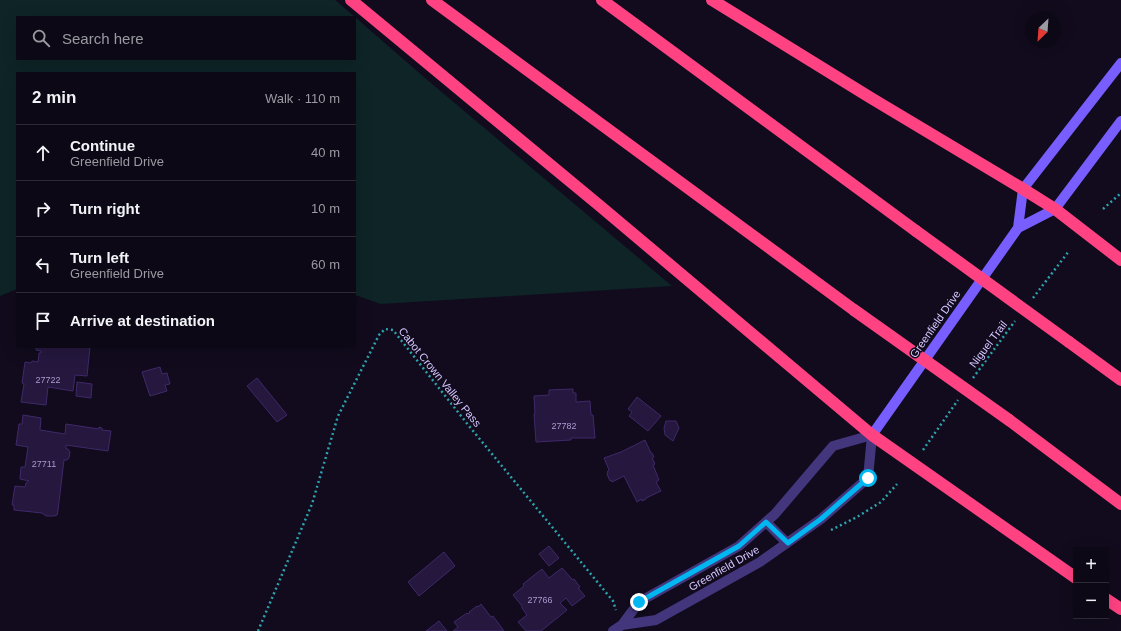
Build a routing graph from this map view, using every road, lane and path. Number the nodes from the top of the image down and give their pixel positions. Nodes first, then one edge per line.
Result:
1 (351, 0) edge
2 (432, 0) edge
3 (602, 0) edge
4 (712, 0) edge
5 (1121, 63) edge
6 (1121, 120) edge
7 (1023, 189) junction
8 (1121, 193) edge
9 (1054, 209) junction
10 (1103, 209) dead end
11 (1018, 228) junction
12 (1070, 251) dead end
13 (1121, 260) edge
14 (1031, 300) dead end
15 (1017, 319) dead end
16 (1121, 380) edge
17 (971, 381) dead end
18 (958, 400) dead end
19 (872, 435) junction
20 (923, 450) dead end
21 (1121, 504) edge
22 (766, 522) junction
23 (788, 543) junction
24 (1073, 576) edge
25 (612, 601) dead end
26 (1109, 601) edge
27 (1121, 609) edge
28 (622, 625) junction
29 (258, 631) edge
30 (613, 631) edge

1 - 19 highway
2 - 21 highway, bridge
3 - 16 highway, bridge
4 - 7 highway
5 - 7 main road
6 - 9 main road, Greenfield Drive
7 - 9 highway
7 - 11 main road, Greenfield Drive
8 - 10 path
9 - 11 main road, Greenfield Drive
9 - 13 highway
11 - 19 main road, Greenfield Drive
12 - 14 path
15 - 17 path, Niguel Trail
18 - 20 path
19 - 22 street, Greenfield Drive
19 - 23 street, Greenfield Drive
19 - 24 highway
22 - 23 street
22 - 28 street, Greenfield Drive
23 - 28 street, Greenfield Drive
25 - 29 path, Cabot Crown Valley Pass
26 - 27 highway
28 - 30 street, Greenfield Drive

